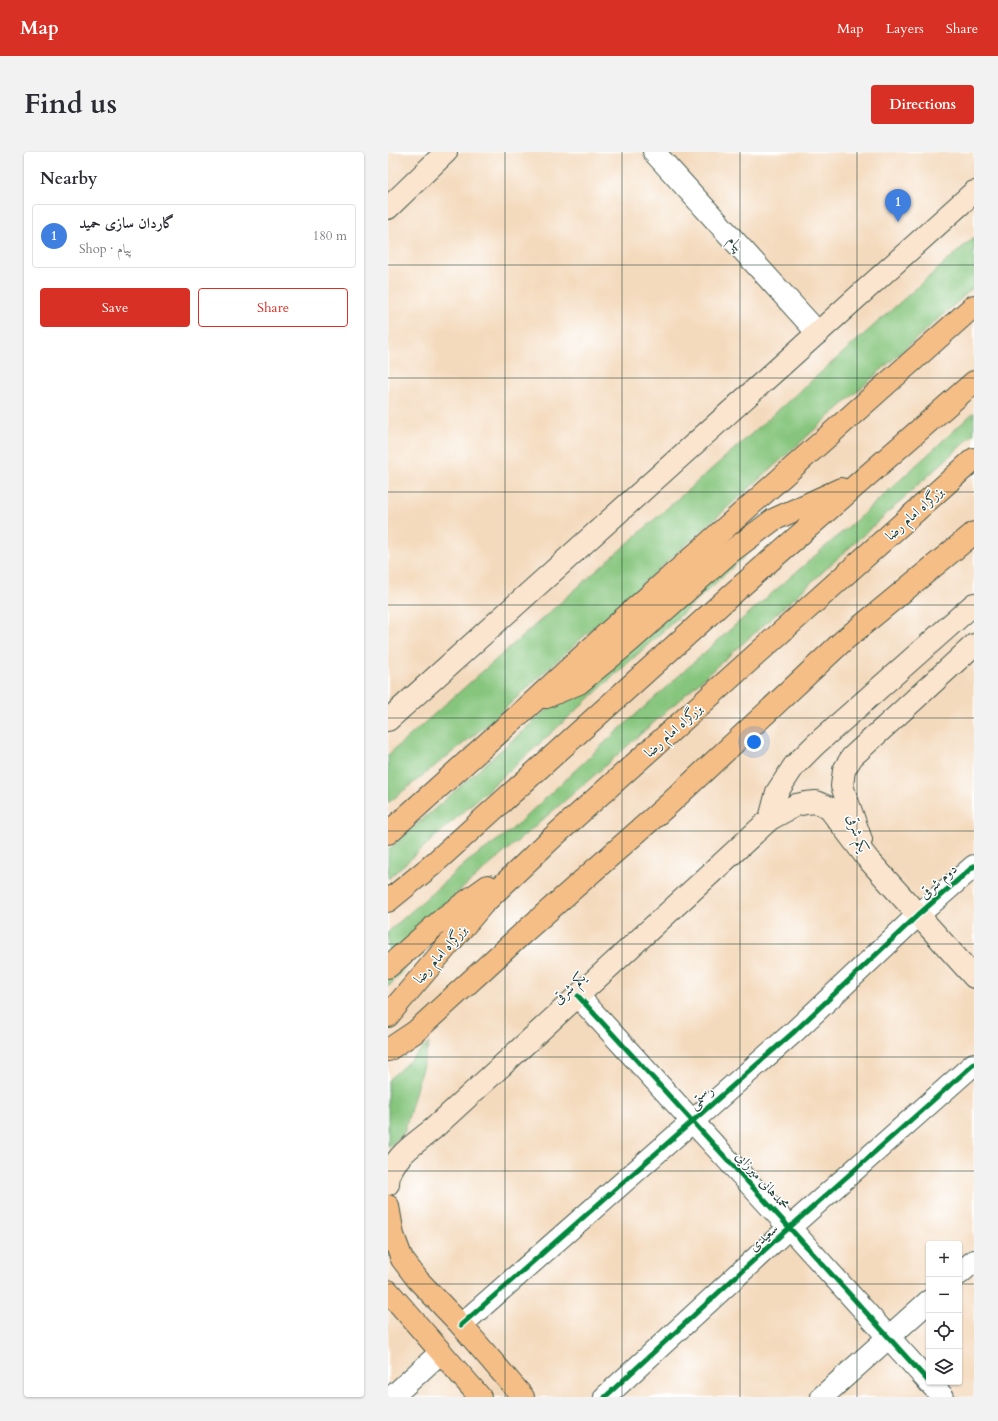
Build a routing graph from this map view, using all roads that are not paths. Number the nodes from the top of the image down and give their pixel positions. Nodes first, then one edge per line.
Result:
1 (446, 152) edge
2 (654, 152) edge
3 (974, 192) edge
4 (388, 208) edge
5 (974, 306) edge
6 (818, 333) junction
7 (974, 382) edge
8 (974, 459) edge
9 (864, 479) junction
10 (974, 533) edge
11 (974, 604) edge
12 (974, 646) edge
13 (533, 702) junction
14 (388, 720) edge
15 (770, 819) junction
16 (388, 832) edge
17 (552, 838) junction
18 (867, 858) junction
19 (974, 866) edge
20 (388, 901) edge
21 (918, 915) junction
22 (388, 967) edge
23 (974, 977) edge
24 (578, 996) junction
25 (388, 1016) edge
26 (388, 1050) edge
27 (974, 1064) edge
28 (692, 1120) junction
29 (388, 1177) edge
30 (388, 1184) edge
31 (388, 1206) edge
32 (790, 1228) junction
33 (974, 1261) edge
34 (962, 1271) edge
35 (390, 1293) edge
36 (926, 1304) edge
37 (462, 1325) junction
38 (889, 1337) junction
39 (441, 1352) junction
40 (926, 1379) edge
41 (932, 1385) edge
42 (392, 1397) edge
43 (480, 1397) edge
44 (523, 1397) edge
45 (605, 1397) edge
46 (822, 1397) edge
47 (943, 1397) edge

1 - 4 main road
2 - 6 street, پیام
3 - 6 main road
5 - 13 main road
6 - 14 main road
7 - 9 main road
8 - 17 main road, بزرگراه امام رضا
9 - 13 main road
9 - 20 main road
10 - 26 main road
11 - 15 main road
12 - 18 main road, یکم شرقی
13 - 16 main road
15 - 18 main road, یکم شرقی
15 - 24 main road, یکم شرقی
17 - 22 main road
17 - 25 main road, بزرگراه امام رضا
18 - 21 main road
19 - 21 street, دوم شرقی
21 - 23 main road
21 - 28 street, رستمی
24 - 28 street, محمدهانی میرزایی
24 - 29 main road, یکم شرقی
27 - 32 street, سعیدی
28 - 32 street, محمدهانی میرزایی
28 - 37 street, رستمی
29 - 30 main road
31 - 37 main road
32 - 38 street, محمدهانی میرزایی
32 - 45 street, سعیدی
33 - 34 street
35 - 39 main road
36 - 38 street
37 - 44 main road
38 - 40 street, محمدهانی میرزایی
38 - 46 street
39 - 42 street
39 - 43 main road
41 - 47 street, محمدهانی میرزایی

